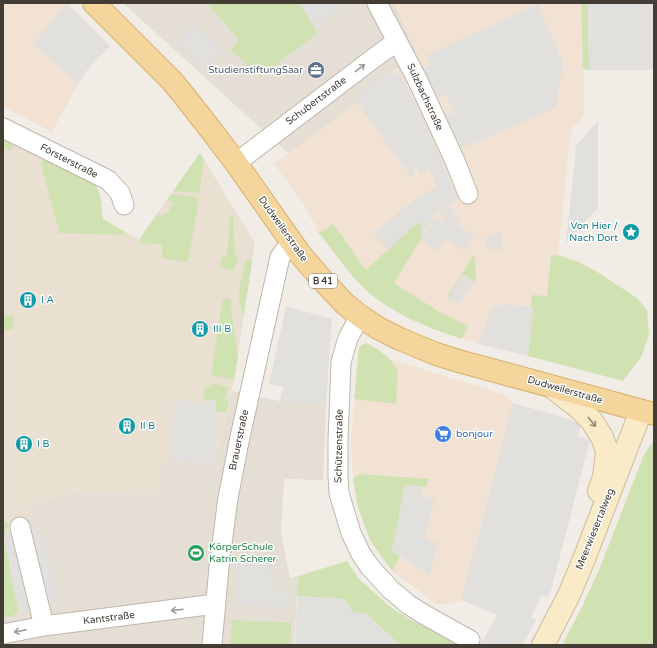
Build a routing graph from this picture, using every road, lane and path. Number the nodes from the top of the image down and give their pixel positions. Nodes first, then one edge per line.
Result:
1 (94, 3) edge
2 (377, 3) edge
3 (398, 41) junction
4 (3, 128) edge
5 (236, 162) junction
6 (468, 194) dead end
7 (124, 205) dead end
8 (291, 242) junction
9 (360, 316) junction
10 (552, 387) junction
11 (648, 413) edge
12 (20, 527) dead end
13 (584, 559) junction
14 (216, 604) junction
15 (44, 626) junction
16 (3, 634) edge
17 (470, 640) dead end
18 (212, 645) edge
19 (543, 645) edge

1 - 5 main road, Dudweilerstraße / B 41
2 - 3 street, Sulzbachstraße
5 -> 3 street, Schubertstraße
3 - 6 street, Sulzbachstraße
4 - 7 street, Försterstraße
5 - 8 main road, Dudweilerstraße / B 41
8 - 9 main road, Dudweilerstraße / B 41
8 - 14 street, Brauerstraße
9 - 10 main road, Dudweilerstraße / B 41
9 - 17 street, Schützenstraße
10 - 11 main road, Dudweilerstraße / B 41
10 -> 13 main road
11 - 13 main road, Meerwiesertalweg
12 - 15 street
13 - 19 main road, Meerwiesertalweg
14 -> 15 street, Kantstraße
14 - 18 street, Brauerstraße
15 -> 16 street, Kantstraße

